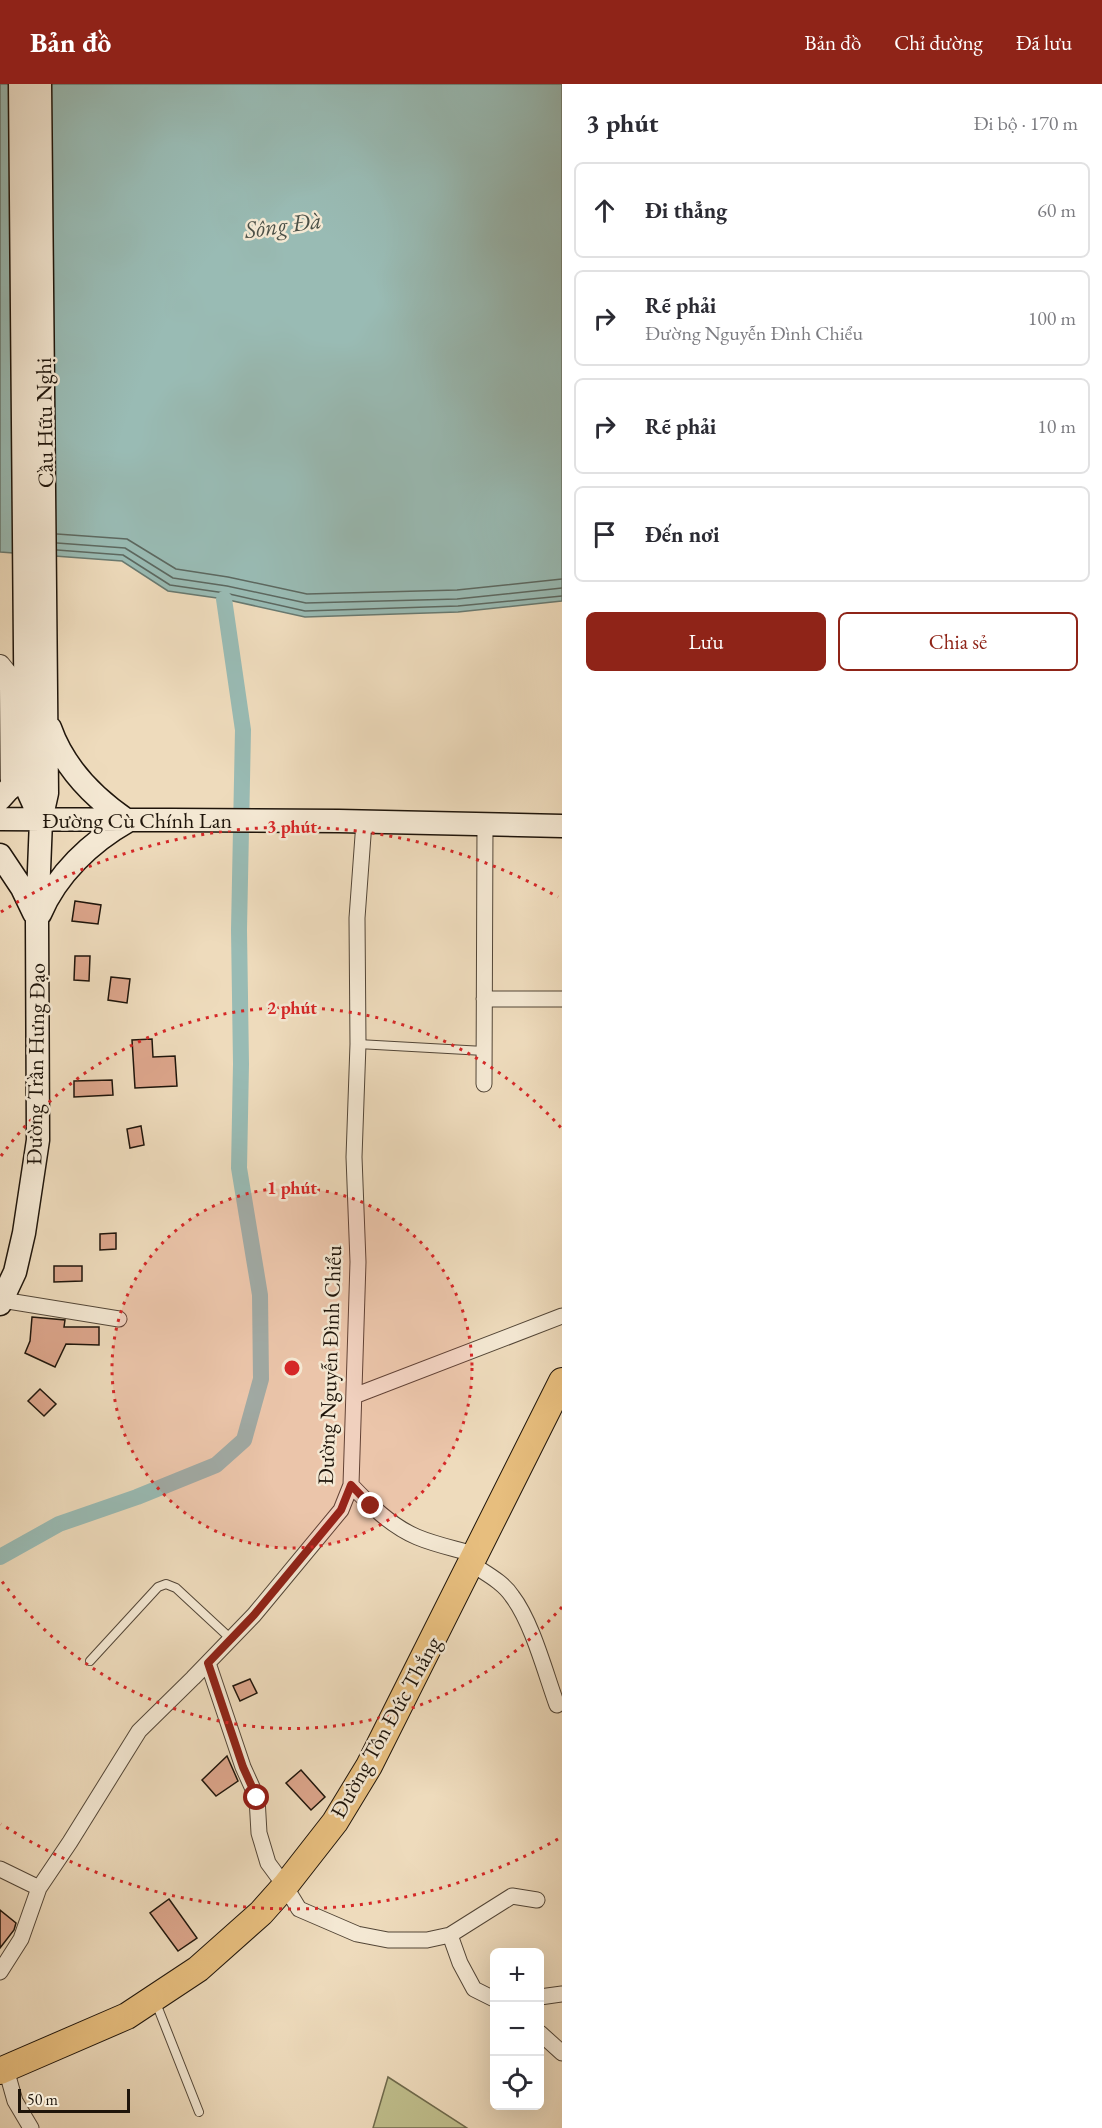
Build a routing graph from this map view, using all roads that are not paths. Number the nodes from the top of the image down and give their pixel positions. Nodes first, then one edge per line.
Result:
1 (20, 84) edge
2 (40, 84) edge
3 (0, 665) edge
4 (46, 717) junction
5 (37, 762) junction
6 (5, 794) edge
7 (0, 819) edge
8 (40, 820) junction
9 (128, 821) junction
10 (364, 822) junction
11 (485, 825) junction
12 (562, 826) edge
13 (0, 855) edge
14 (37, 921) junction
15 (484, 999) junction
16 (562, 999) edge
17 (358, 1044) junction
18 (484, 1051) junction
19 (484, 1084) dead end
20 (1, 1302) edge
21 (562, 1316) edge
22 (119, 1319) dead end
23 (562, 1381) edge
24 (354, 1396) junction
25 (351, 1485) junction
26 (474, 1560) junction
27 (231, 1639) junction
28 (90, 1661) dead end
29 (208, 1663) junction
30 (556, 1705) dead end
31 (0, 1869) edge
32 (285, 1886) junction
33 (39, 1888) junction
34 (537, 1900) dead end
35 (450, 1935) junction
36 (0, 1972) edge
37 (562, 1994) edge
38 (544, 1996) edge
39 (490, 1997) edge
40 (154, 1999) junction
41 (544, 2037) edge
42 (562, 2053) edge
43 (3, 2070) edge
44 (199, 2112) dead end
45 (31, 2128) edge

1 - 5 main road, Cầu Hữu Nghị
2 - 4 main road, Cầu Hữu Nghị
3 - 6 street
4 - 5 main road, Cầu Hữu Nghị
4 - 9 main road
5 - 6 main road
5 - 8 main road
7 - 8 main road, Đường Cù Chính Lan
8 - 9 main road, Đường Cù Chính Lan
8 - 14 main road, Đường Trần Hưng Đạo
9 - 10 main road, Đường Cù Chính Lan
9 - 14 main road
10 - 11 main road, Đường Cù Chính Lan
10 - 17 street, Đường Nguyễn Đình Chiểu
11 - 12 main road, Đường Cù Chính Lan
11 - 15 street
13 - 14 main road
14 - 20 main road, Đường Trần Hưng Đạo
15 - 16 street
15 - 18 street
17 - 18 lane
17 - 24 street, Đường Nguyễn Đình Chiểu
18 - 19 street
20 - 22 street
21 - 24 street
23 - 26 highway, Đường Tôn Đức Thắng
24 - 25 street, Đường Nguyễn Đình Chiểu
25 - 26 street
25 - 27 street, Đường Nguyễn Đình Chiểu
26 - 30 street
26 - 32 highway, Đường Tôn Đức Thắng
27 - 28 lane
27 - 29 street, Đường Nguyễn Đình Chiểu
29 - 32 street
29 - 33 street, Đường Nguyễn Đình Chiểu
31 - 33 street
32 - 35 street
32 - 40 highway, Đường Tôn Đức Thắng
33 - 36 street, Đường Nguyễn Đình Chiểu
34 - 35 street
35 - 39 street
37 - 38 street
40 - 43 highway, Đường Tôn Đức Thắng
40 - 44 lane
41 - 42 street
43 - 45 street

